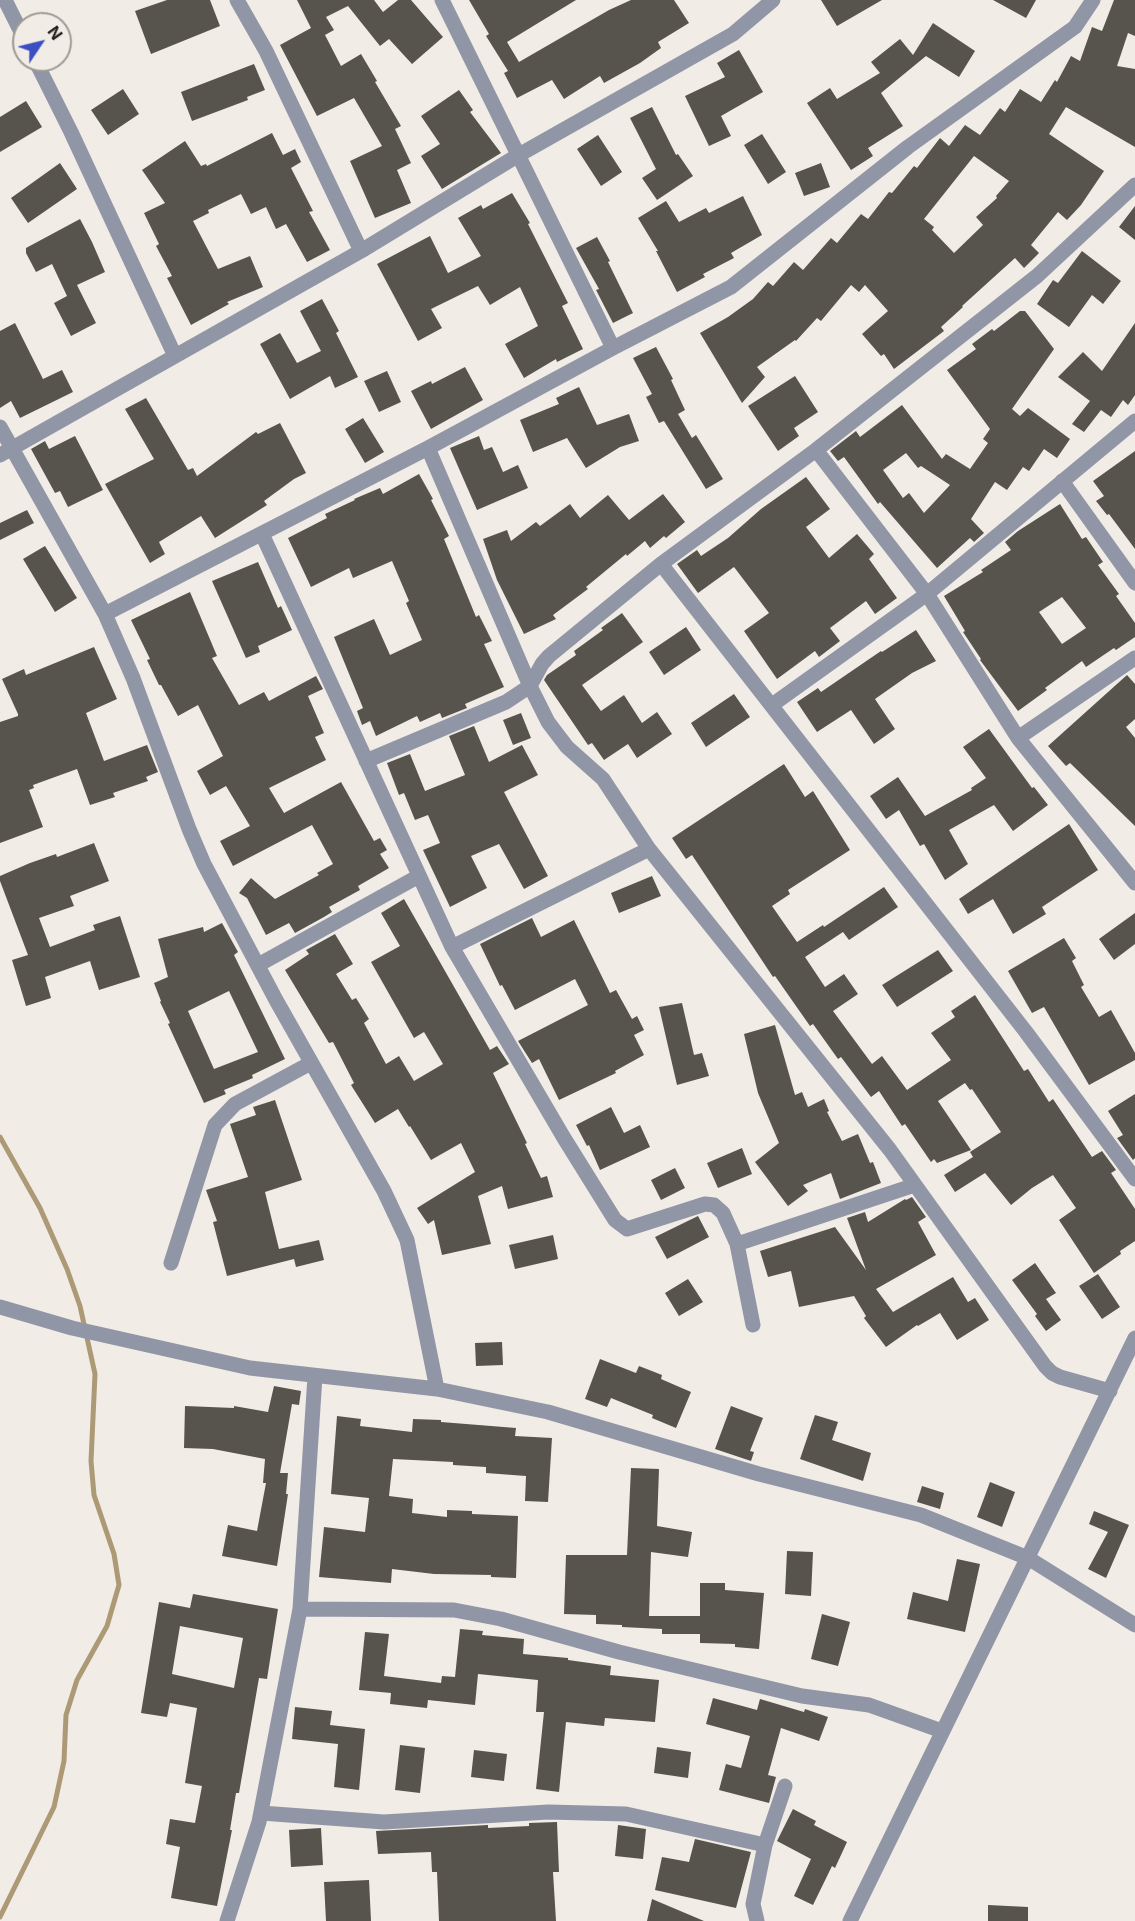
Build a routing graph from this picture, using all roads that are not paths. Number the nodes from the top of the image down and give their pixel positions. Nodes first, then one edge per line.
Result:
1 (5, 0) edge
2 (237, 0) edge
3 (442, 0) edge
4 (774, 0) edge
5 (1093, 0) edge
6 (12, 14) edge
7 (41, 72) edge
8 (517, 156) junction
9 (1135, 185) edge
10 (361, 251) junction
11 (613, 348) junction
12 (175, 356) junction
13 (1135, 421) edge
14 (0, 427) edge
15 (428, 448) junction
16 (816, 450) junction
17 (6, 452) edge
18 (1062, 481) junction
19 (262, 534) junction
20 (661, 564) junction
21 (1135, 583) edge
22 (927, 594) junction
23 (105, 614) junction
24 (1135, 658) edge
25 (530, 686) junction
26 (772, 705) junction
27 (1018, 738) junction
28 (366, 760) junction
29 (649, 849) junction
30 (419, 876) junction
31 (1135, 883) edge
32 (452, 947) junction
33 (258, 965) junction
34 (311, 1064) junction
35 (1135, 1179) edge
36 (915, 1185) junction
37 (737, 1244) junction
38 (171, 1263) dead end
39 (0, 1307) edge
40 (753, 1325) dead end
41 (1135, 1338) edge
42 (315, 1376) junction
43 (437, 1389) junction
44 (1110, 1391) junction
45 (1028, 1558) junction
46 (300, 1609) junction
47 (1135, 1625) edge
48 (942, 1731) junction
49 (785, 1785) dead end
50 (261, 1814) junction
51 (765, 1845) junction
52 (227, 1921) edge
53 (757, 1921) edge
54 (850, 1921) edge

1 - 6 street
2 - 10 street
3 - 8 street
4 - 8 street
5 - 11 street
7 - 12 street
8 - 10 street
8 - 11 street
9 - 16 street
10 - 12 street
11 - 15 street
12 - 17 street
13 - 18 street
14 - 17 street
15 - 19 street
15 - 25 street
16 - 20 street
16 - 22 street
17 - 23 street
18 - 21 street
18 - 22 street
19 - 23 street
19 - 28 street
20 - 25 street
20 - 26 street
22 - 26 street
22 - 27 street
23 - 33 street
24 - 27 street
25 - 28 street
25 - 29 street
26 - 35 street
27 - 31 street
28 - 30 street
29 - 32 street
29 - 36 street
30 - 32 street
30 - 33 street
32 - 37 street
33 - 34 street
34 - 38 street
34 - 43 street
36 - 37 street
36 - 44 street
37 - 40 street
39 - 42 street
41 - 44 street
42 - 43 street
42 - 46 street
43 - 45 street
44 - 45 street
45 - 47 street
45 - 48 street
46 - 48 street
46 - 50 street
48 - 54 street
49 - 51 street
50 - 51 street
50 - 52 street
51 - 53 street

